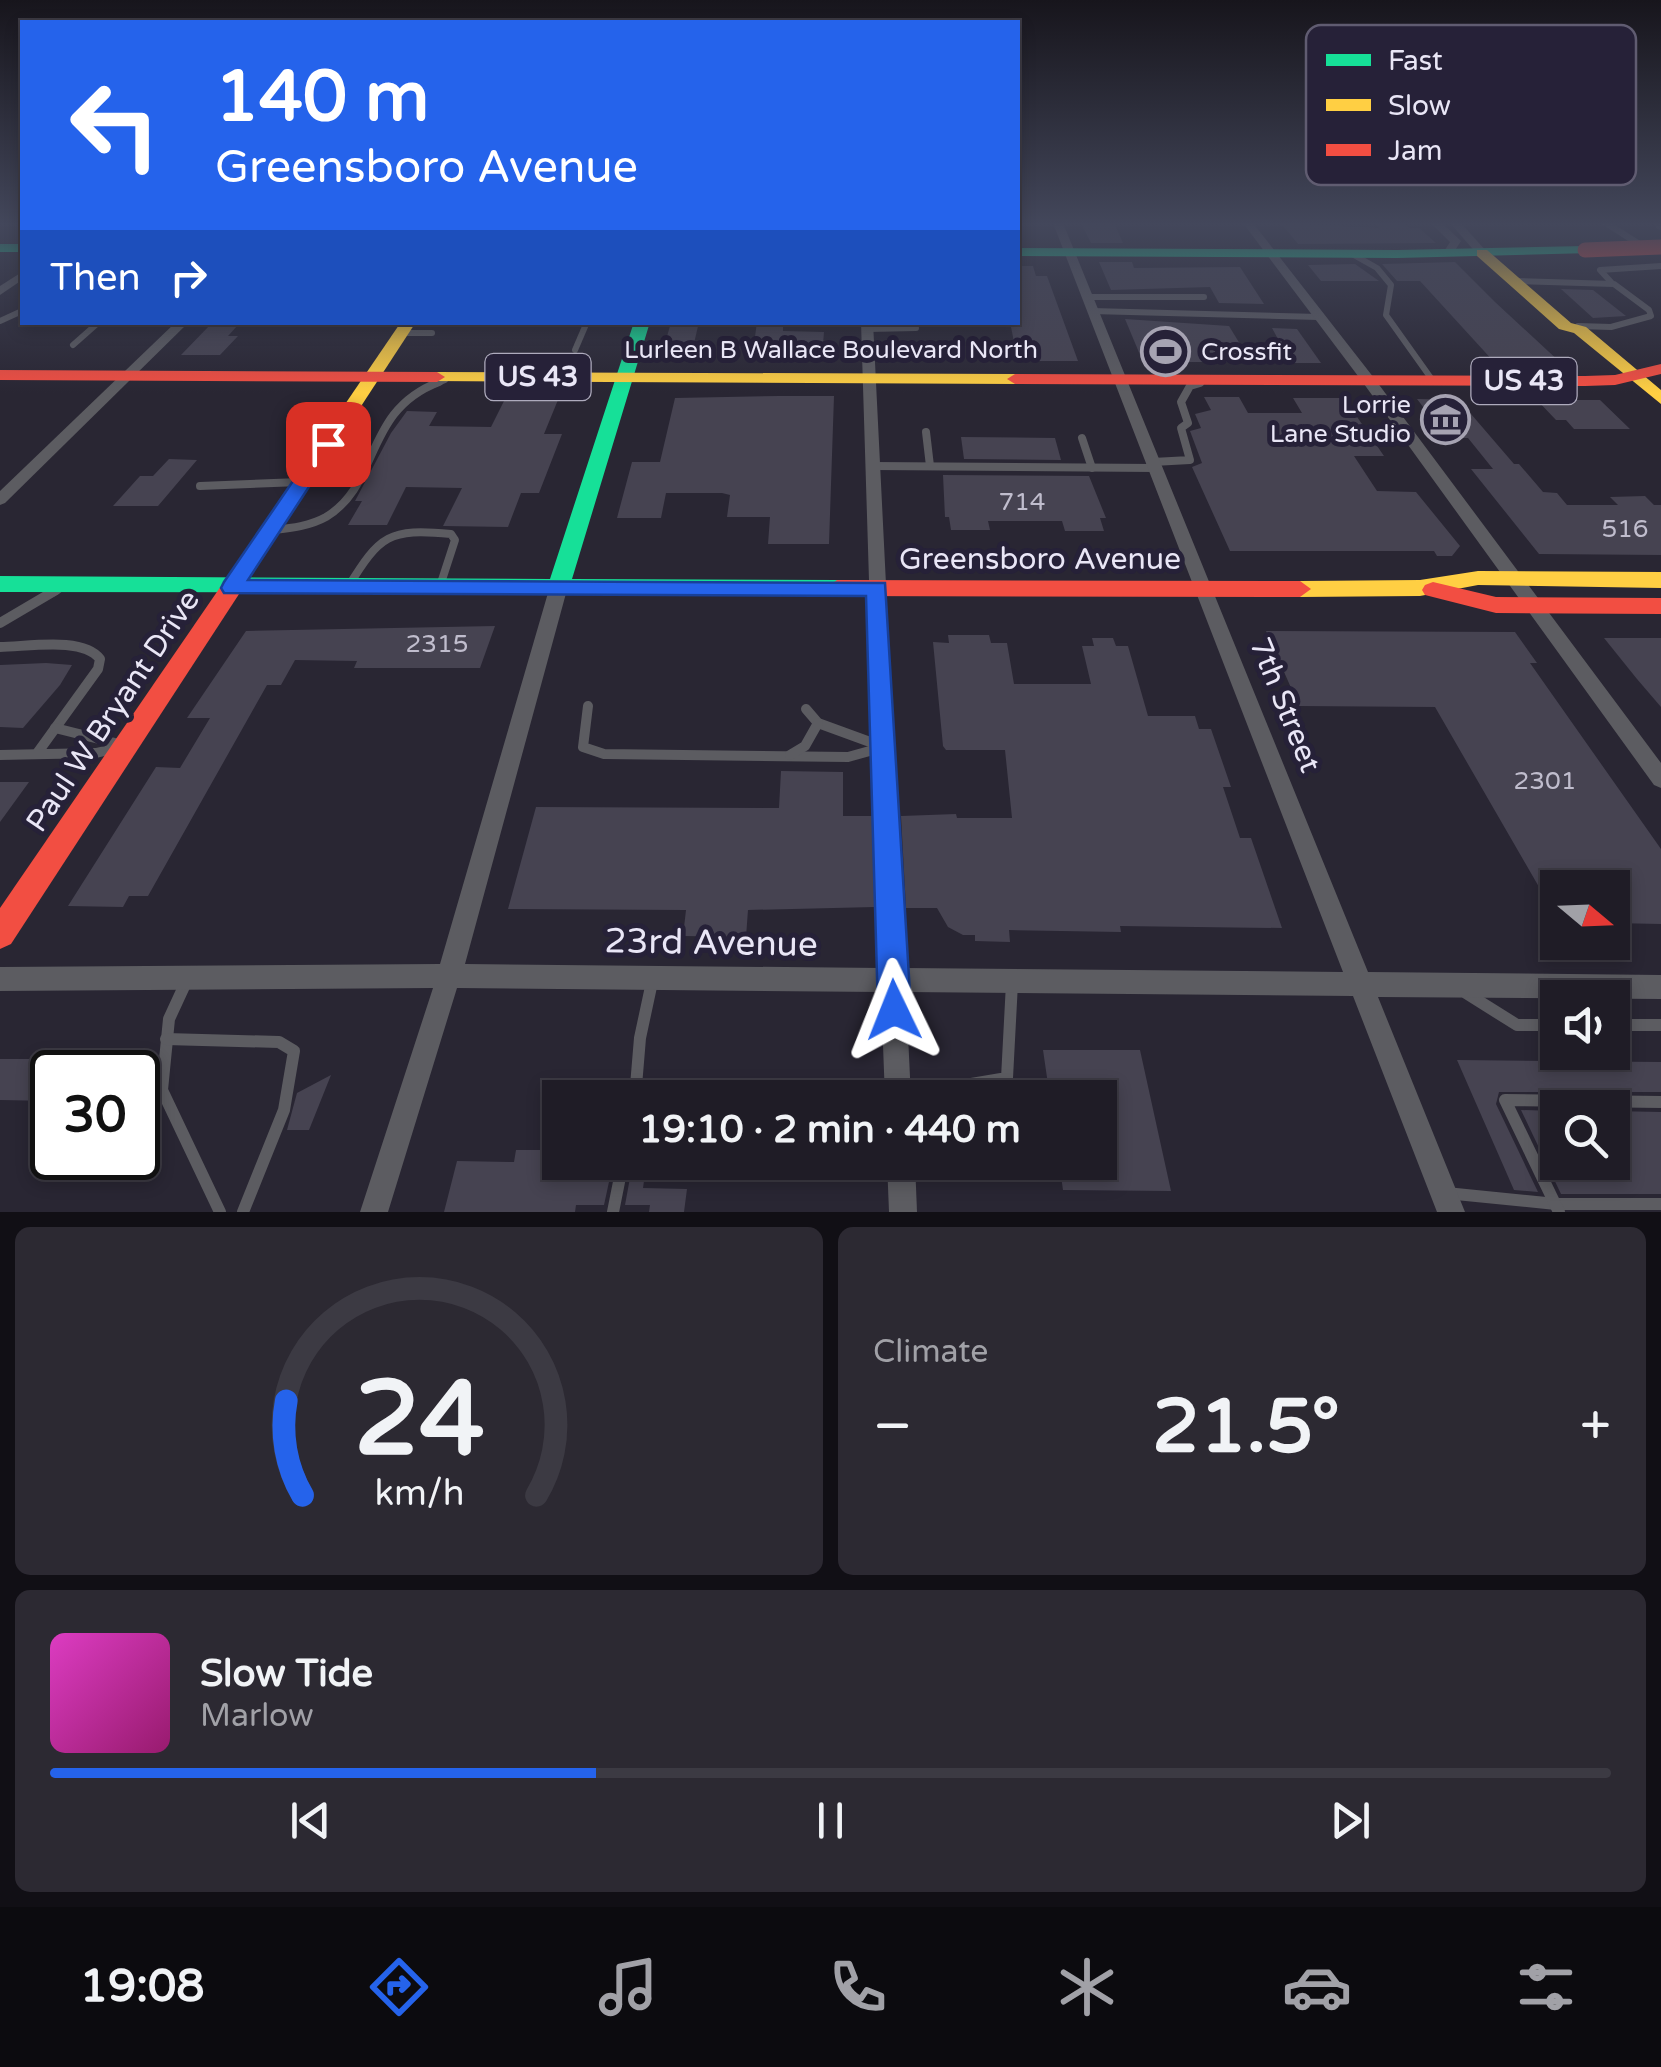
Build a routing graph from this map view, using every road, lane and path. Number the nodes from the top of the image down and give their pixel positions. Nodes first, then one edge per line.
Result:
1 (1080, 280) edge
2 (1290, 280) edge
3 (1387, 280) edge
4 (1610, 280) edge
5 (1514, 281) joint
6 (1614, 284) junction
7 (1087, 297) junction
8 (1204, 297) dead end
9 (1092, 310) junction
10 (1319, 317) junction
11 (95, 325) edge
12 (180, 325) edge
13 (585, 325) edge
14 (641, 325) edge
15 (868, 326) edge
16 (1565, 326) junction
17 (406, 328) edge
18 (916, 328) dead end
19 (432, 333) dead end
20 (73, 344) dead end
21 (575, 350) dead end
22 (1661, 369) edge
23 (0, 375) edge
24 (128, 376) junction
25 (870, 376) junction
26 (372, 377) junction
27 (625, 377) junction
28 (450, 378) junction
29 (1120, 378) junction
30 (1218, 379) junction
31 (1625, 379) junction
32 (1369, 381) junction
33 (1433, 381) junction
34 (1661, 399) edge
35 (1661, 422) edge
36 (926, 432) dead end
37 (1082, 438) dead end
38 (1154, 465) junction
39 (873, 466) junction
40 (930, 466) junction
41 (1092, 468) junction
42 (302, 482) junction
43 (200, 486) dead end
44 (0, 500) edge
45 (270, 530) junction
46 (1513, 580) junction
47 (1661, 580) edge
48 (0, 584) edge
49 (64, 585) junction
50 (440, 586) junction
51 (558, 586) junction
52 (348, 587) junction
53 (232, 588) junction
54 (877, 588) junction
55 (1420, 588) junction
56 (1204, 590) junction
57 (1532, 605) junction
58 (1661, 606) edge
59 (0, 624) edge
60 (0, 647) edge
61 (588, 706) dead end
62 (806, 709) dead end
63 (818, 722) junction
64 (56, 728) junction
65 (126, 746) junction
66 (884, 746) junction
67 (38, 752) junction
68 (0, 755) edge
69 (788, 756) junction
70 (1661, 779) edge
71 (0, 934) edge
72 (449, 976) junction
73 (188, 978) junction
74 (653, 978) junction
75 (0, 979) edge
76 (893, 980) junction
77 (1012, 980) junction
78 (1360, 983) junction
79 (1451, 984) junction
80 (1661, 987) edge
81 (1540, 1026) edge
82 (1630, 1026) edge
83 (1661, 1026) edge
84 (166, 1040) junction
85 (636, 1080) edge
86 (897, 1080) edge
87 (996, 1080) edge
88 (1661, 1102) edge
89 (619, 1180) edge
90 (902, 1180) edge
91 (1447, 1202) edge
92 (1661, 1204) edge
93 (1558, 1208) edge
94 (220, 1212) edge
95 (243, 1212) edge
96 (374, 1212) edge
97 (613, 1212) edge
98 (903, 1212) edge

1 - 7 street, 7th Street
2 - 10 street
3 - 33 lane
4 - 6 lane
5 - 6 lane
5 - 16 main road
6 - 16 lane
7 - 8 lane
7 - 9 street, 7th Street
9 - 10 lane
9 - 29 street, 7th Street
10 - 32 street
11 - 20 lane
12 - 24 street
13 - 21 lane
14 - 27 main road
15 - 18 lane
15 - 25 street
16 - 31 main road
17 - 19 lane
17 - 26 main road, Paul W Bryant Drive
22 - 31 main road, Lurleen B Wallace Boulevard North / US 43
23 - 24 main road, Lurleen B Wallace Boulevard North / US 43
24 - 26 main road, Lurleen B Wallace Boulevard North / US 43
24 - 44 street
25 - 27 main road, Lurleen B Wallace Boulevard North / US 43
25 - 29 main road, Lurleen B Wallace Boulevard North / US 43
25 - 39 street
26 - 28 main road, Lurleen B Wallace Boulevard North / US 43
26 - 42 main road, Paul W Bryant Drive
27 - 28 main road, Lurleen B Wallace Boulevard North / US 43
27 - 51 main road
28 - 45 lane
29 - 30 main road, Lurleen B Wallace Boulevard North / US 43
29 - 38 street, 7th Street
30 - 32 main road, Lurleen B Wallace Boulevard North / US 43
30 - 38 lane
31 - 33 main road, Lurleen B Wallace Boulevard North / US 43
31 - 34 main road
31 - 35 main road
32 - 33 main road, Lurleen B Wallace Boulevard North / US 43
32 - 46 street
36 - 40 lane
37 - 41 lane
38 - 41 lane
38 - 56 street, 7th Street
39 - 40 lane
39 - 54 street
40 - 41 lane
42 - 43 lane
42 - 45 main road, Paul W Bryant Drive
45 - 53 main road, Paul W Bryant Drive
46 - 47 main road, Greensboro Avenue
46 - 55 main road, Greensboro Avenue
46 - 57 street
48 - 49 main road, Greensboro Avenue
49 - 53 main road, Greensboro Avenue
49 - 59 lane
50 - 51 main road, Greensboro Avenue
50 - 52 main road, Greensboro Avenue
50 - 52 lane
51 - 54 main road, Greensboro Avenue
51 - 72 street
52 - 53 main road, Greensboro Avenue
53 - 65 main road, Paul W Bryant Drive
54 - 56 main road, Greensboro Avenue
54 - 66 street
55 - 56 main road, Greensboro Avenue
55 - 57 main road, Greensboro Avenue
56 - 78 street, 7th Street
57 - 58 main road, Greensboro Avenue
57 - 70 street
60 - 64 lane
61 - 69 lane
62 - 63 lane
63 - 66 lane
63 - 69 lane
64 - 65 lane
64 - 67 lane
65 - 67 lane
65 - 71 main road, Paul W Bryant Drive
66 - 69 lane
66 - 76 street
67 - 68 lane
72 - 73 street, 23rd Avenue
72 - 74 street, 23rd Avenue
72 - 96 street
73 - 75 street, 23rd Avenue
73 - 84 lane
74 - 76 street, 23rd Avenue
74 - 85 lane
76 - 77 street, 23rd Avenue
76 - 86 street
77 - 78 street, 23rd Avenue
77 - 87 lane
78 - 79 street, 23rd Avenue
78 - 91 street, 7th Street
79 - 80 street, 23rd Avenue
79 - 81 lane
82 - 83 lane
84 - 94 lane
84 - 95 lane
88 - 93 lane
89 - 97 lane
90 - 98 street
91 - 93 lane
92 - 93 lane

